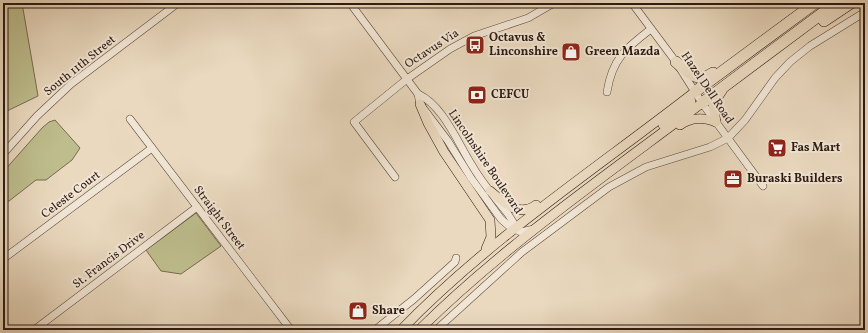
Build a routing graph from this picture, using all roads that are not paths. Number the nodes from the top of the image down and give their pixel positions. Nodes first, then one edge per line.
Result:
1 (178, 3) edge
2 (350, 3) edge
3 (554, 3) edge
4 (632, 3) edge
5 (836, 3) edge
6 (850, 3) edge
7 (813, 4) edge
8 (865, 12) edge
9 (651, 28) junction
10 (757, 46) junction
11 (770, 52) junction
12 (676, 62) junction
13 (407, 79) junction
14 (726, 86) junction
15 (607, 92) dead end
16 (696, 92) junction
17 (418, 94) junction
18 (702, 103) junction
19 (420, 104) junction
20 (130, 119) dead end
21 (716, 122) junction
22 (728, 138) junction
23 (152, 148) junction
24 (620, 148) junction
25 (635, 152) junction
26 (3, 154) edge
27 (395, 177) dead end
28 (763, 186) dead end
29 (490, 191) junction
30 (197, 207) junction
31 (513, 229) junction
32 (534, 229) junction
33 (480, 256) junction
34 (456, 258) dead end
35 (3, 259) edge
36 (34, 330) edge
37 (291, 330) edge
38 (375, 330) edge
39 (400, 330) edge
40 (414, 330) edge
41 (419, 330) edge
42 (436, 330) edge

1 - 26 street, South 11th Street
2 - 13 street, Lincolnshire Boulevard
3 - 13 street, Octavus Via
4 - 9 street, Hazel Dell Road
5 - 11 highway
6 - 11 highway
7 - 10 highway
8 - 22 street
9 - 12 street, Hazel Dell Road
9 - 15 street
10 - 12 highway
10 - 16 highway
10 - 18 highway
11 - 14 highway
12 - 16 street, Hazel Dell Road
13 - 17 street, Lincolnshire Boulevard
13 - 27 street, Octavus Via
14 - 18 highway
14 - 21 main road
16 - 18 street, Hazel Dell Road
16 - 24 main road
16 - 25 main road
17 - 19 street, Lincolnshire Boulevard
17 - 29 street, Lincolnshire Boulevard
18 - 21 street, Hazel Dell Road
18 - 25 main road
19 - 31 street, Lincolnshire Boulevard
19 - 33 main road
20 - 23 street, Straight Street
21 - 22 street, Hazel Dell Road
21 - 25 main road
22 - 28 street, Hazel Dell Road
22 - 42 street
23 - 30 street, Straight Street
23 - 35 street, Celeste Court
24 - 29 main road
24 - 31 main road
25 - 32 main road
29 - 31 street, Lincolnshire Boulevard
30 - 36 street, St. Francis Drive
30 - 37 street, Straight Street
31 - 32 street, Lincolnshire Boulevard
31 - 33 main road
31 - 40 main road
32 - 41 main road
33 - 39 main road
34 - 38 street

